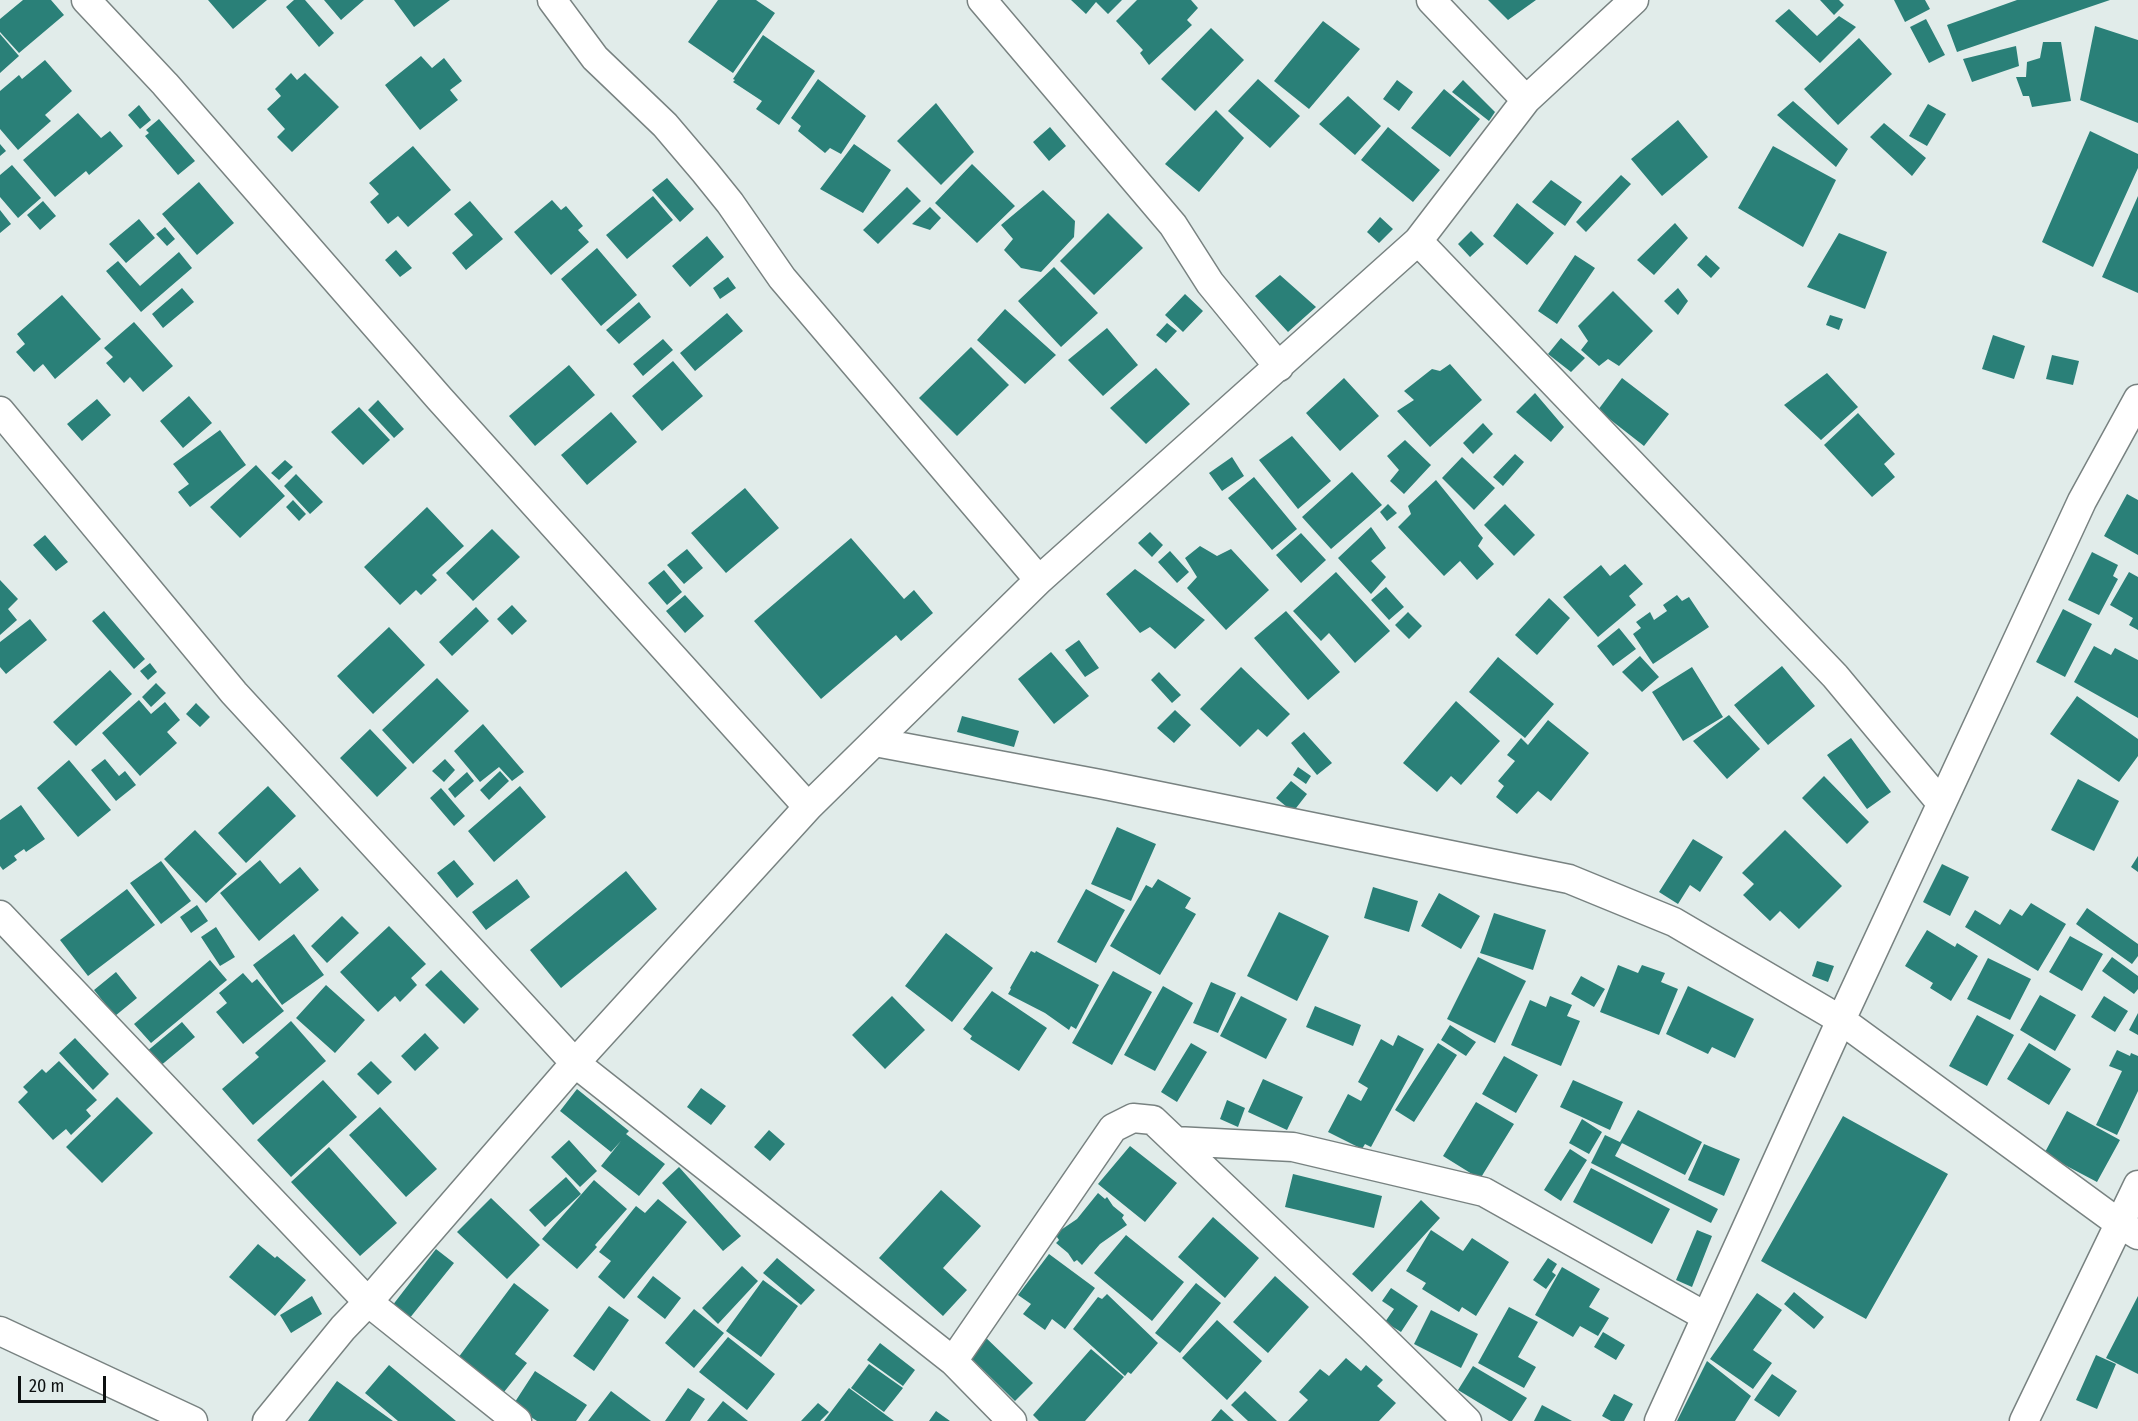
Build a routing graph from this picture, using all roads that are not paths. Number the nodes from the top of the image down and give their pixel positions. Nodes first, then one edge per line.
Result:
1 (86, 0) edge
2 (552, 0) edge
3 (982, 0) edge
4 (1431, 0) edge
5 (1634, 0) edge
6 (1526, 100) junction
7 (1418, 241) junction
8 (1279, 367) junction
9 (2138, 399) edge
10 (0, 411) edge
11 (1039, 580) junction
12 (875, 742) junction
13 (1941, 803) junction
14 (808, 807) junction
15 (0, 915) edge
16 (1841, 1020) junction
17 (575, 1063) junction
18 (1175, 1141) junction
19 (2138, 1185) edge
20 (2129, 1229) edge
21 (368, 1302) junction
22 (1705, 1316) junction
23 (0, 1331) edge
24 (953, 1361) junction
25 (193, 1421) edge
26 (267, 1421) edge
27 (517, 1421) edge
28 (1012, 1421) edge
29 (1467, 1421) edge
30 (1659, 1421) edge
31 (2024, 1421) edge

1 - 14 street
2 - 11 street
3 - 8 street
4 - 6 street
5 - 6 street
6 - 7 street
7 - 8 street
7 - 13 street
8 - 11 street
9 - 13 street
10 - 17 street
11 - 12 street
12 - 14 street
12 - 16 street
13 - 16 street
14 - 17 street
15 - 21 street
16 - 20 street
16 - 22 street
17 - 21 street
17 - 24 street
18 - 22 street
18 - 24 street
18 - 29 street
19 - 20 street
20 - 31 street
21 - 26 street
21 - 27 street
22 - 30 street
23 - 25 street
24 - 28 street

